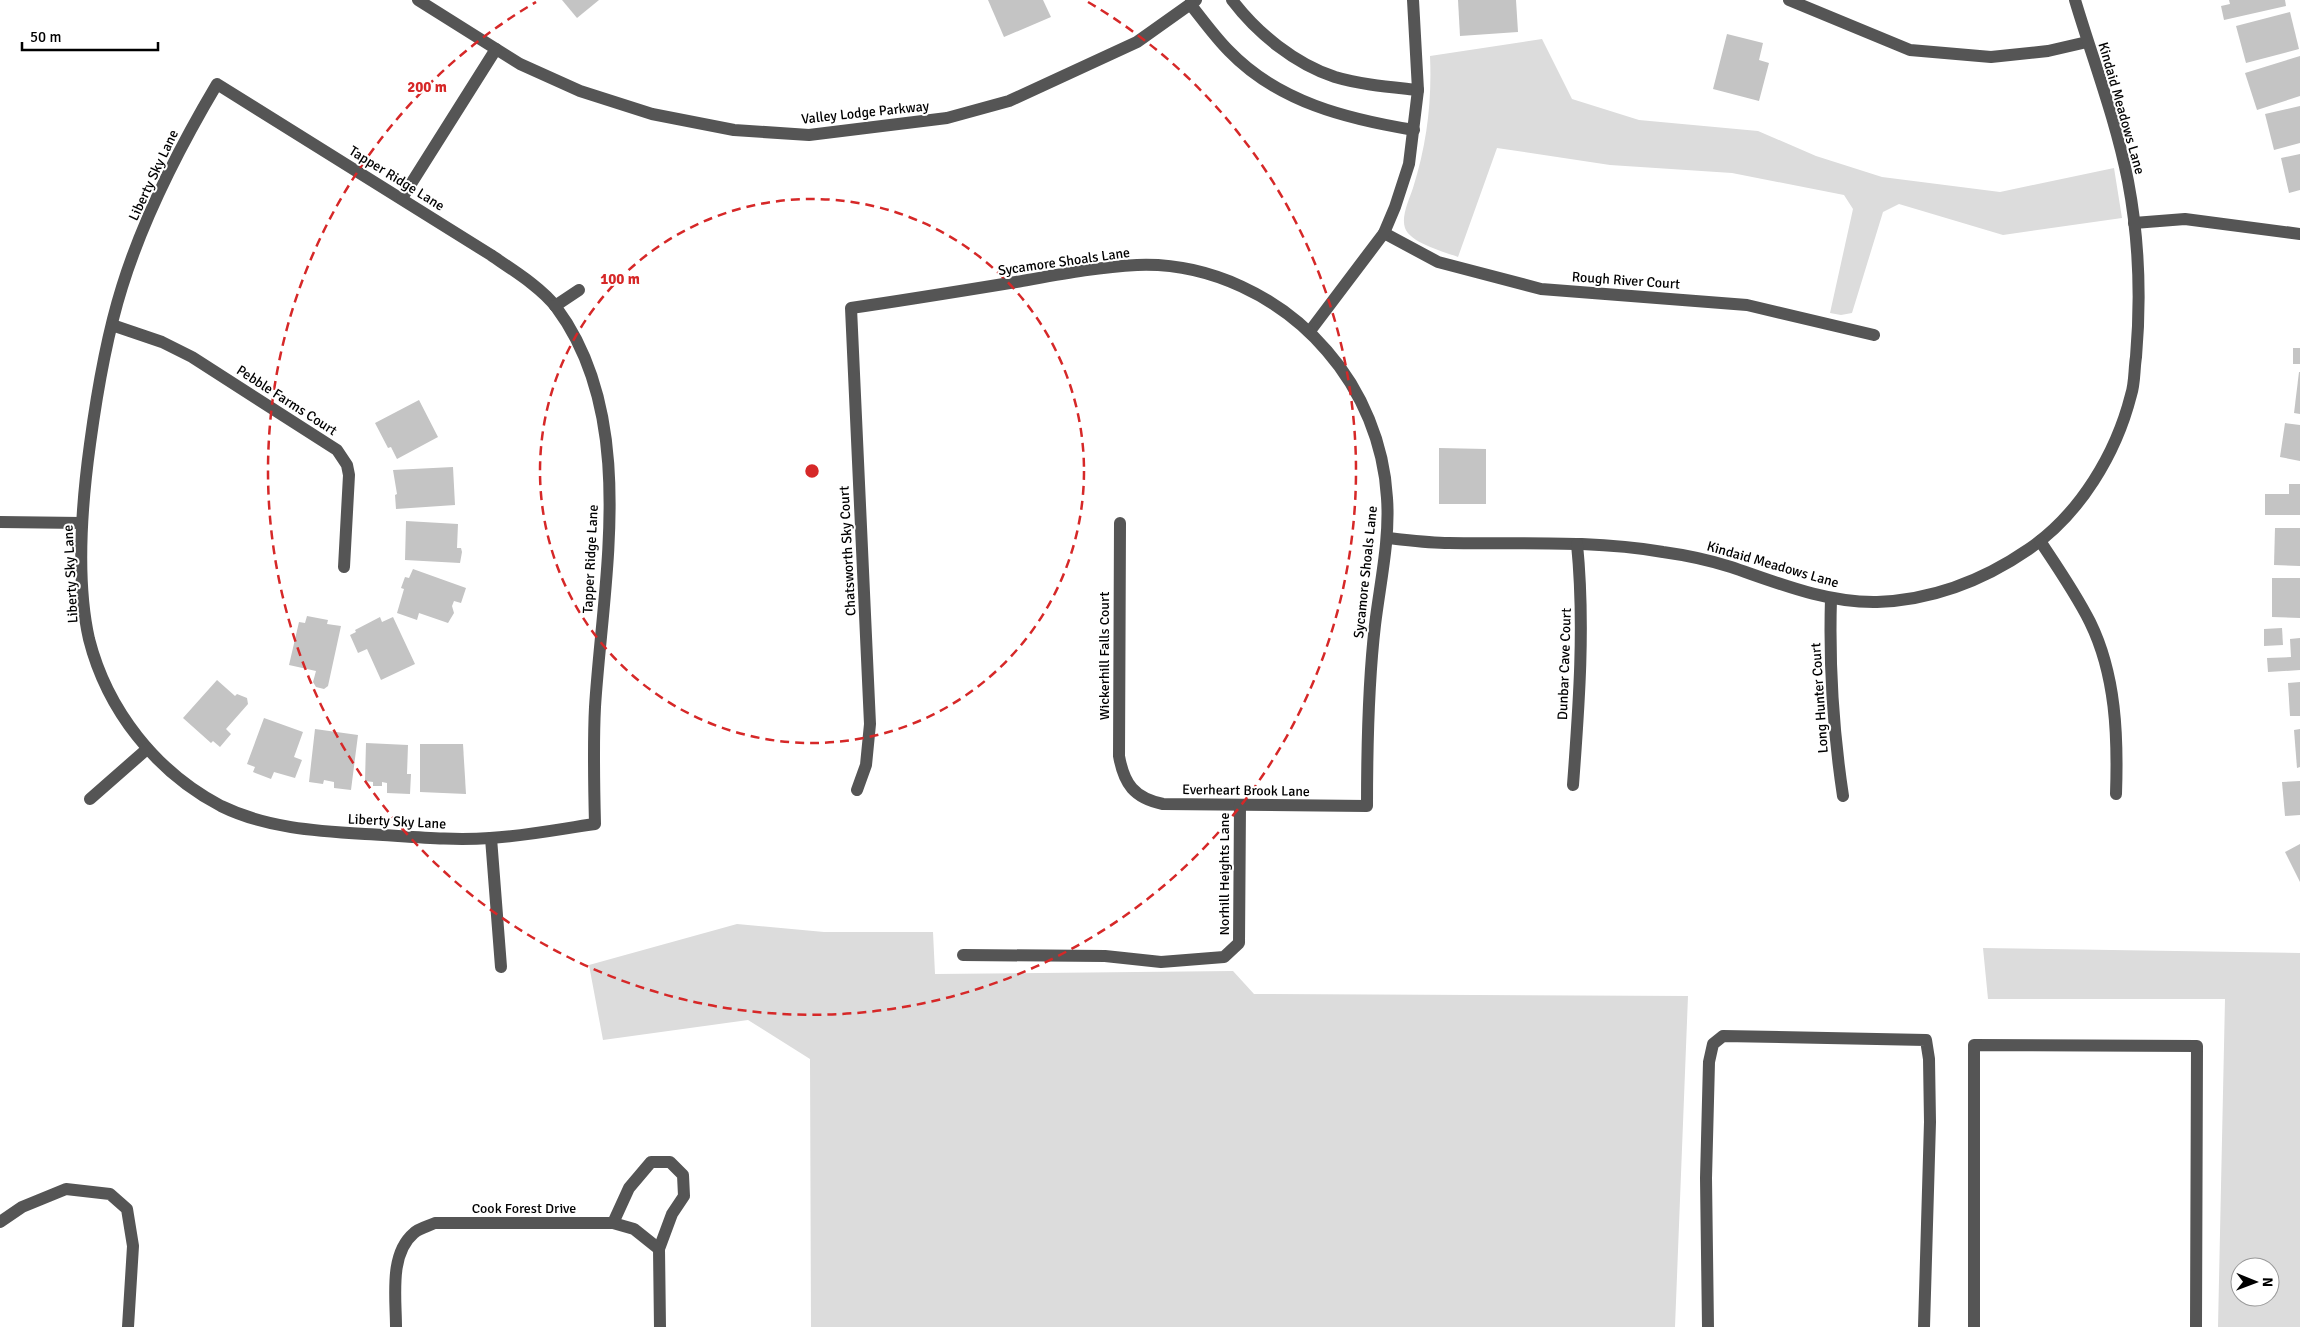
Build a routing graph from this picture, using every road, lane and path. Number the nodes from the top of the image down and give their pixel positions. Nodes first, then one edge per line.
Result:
1 (418, 0) edge
2 (1232, 0) edge
3 (1413, 0) edge
4 (1789, 0) edge
5 (2075, 0) edge
6 (1193, 2) edge
7 (2087, 42) junction
8 (496, 49) junction
9 (217, 84) joint
10 (1418, 90) junction
11 (1414, 130) junction
12 (402, 198) junction
13 (2134, 223) junction
14 (1384, 233) junction
15 (2300, 234) edge
16 (579, 290) dead end
17 (555, 306) junction
18 (851, 308) joint
19 (112, 325) junction
20 (1310, 331) junction
21 (1874, 336) dead end
22 (0, 522) edge
23 (82, 523) junction
24 (1120, 523) dead end
25 (1386, 538) junction
26 (2040, 541) junction
27 (1577, 544) junction
28 (344, 567) dead end
29 (1831, 598) junction
30 (147, 749) junction
31 (1130, 786) joint
32 (1573, 786) dead end
33 (857, 790) dead end
34 (2116, 794) dead end
35 (1843, 796) dead end
36 (90, 799) dead end
37 (1240, 805) junction
38 (1367, 806) joint
39 (595, 824) joint
40 (491, 838) junction
41 (963, 955) dead end
42 (501, 967) dead end
43 (0, 1222) edge
44 (613, 1223) junction
45 (659, 1249) junction
46 (128, 1327) edge
47 (396, 1327) edge
48 (660, 1327) edge
49 (1708, 1327) edge
50 (1924, 1327) edge
51 (1974, 1327) edge
52 (2196, 1327) edge

1 - 8 street, Valley Lodge Parkway
2 - 10 street
3 - 10 street
4 - 7 street
5 - 7 street, Kindaid Meadows Lane
6 - 8 street, Valley Lodge Parkway
6 - 11 street
7 - 13 street, Kindaid Meadows Lane
8 - 12 street
9 - 12 street, Tapper Ridge Lane
9 - 19 street, Liberty Sky Lane
10 - 11 street
11 - 14 street
12 - 17 street, Tapper Ridge Lane
13 - 15 street
13 - 26 street, Kindaid Meadows Lane
14 - 20 street
14 - 21 street, Rough River Court
16 - 17 street
17 - 39 street, Tapper Ridge Lane
18 - 20 street, Sycamore Shoals Lane
18 - 33 street, Chatsworth Sky Court
19 - 23 street, Liberty Sky Lane
19 - 28 street, Pebble Farms Court
20 - 25 street, Sycamore Shoals Lane
22 - 23 street
23 - 30 street, Liberty Sky Lane
24 - 31 street, Wickerhill Falls Court
25 - 27 street, Kindaid Meadows Lane
25 - 38 street, Sycamore Shoals Lane
26 - 29 street, Kindaid Meadows Lane
26 - 34 street
27 - 29 street, Kindaid Meadows Lane
27 - 32 street, Dunbar Cave Court
29 - 35 street, Long Hunter Court
30 - 36 street
30 - 40 street, Liberty Sky Lane
31 - 37 street, Everheart Brook Lane
37 - 38 street, Everheart Brook Lane
37 - 41 street, Norhill Heights Lane
39 - 40 street, Liberty Sky Lane
40 - 42 street
43 - 46 street
44 - 45 street, Cook Forest Drive
44 - 45 street
44 - 47 street, Cook Forest Drive
45 - 48 street
49 - 50 street
51 - 52 street

